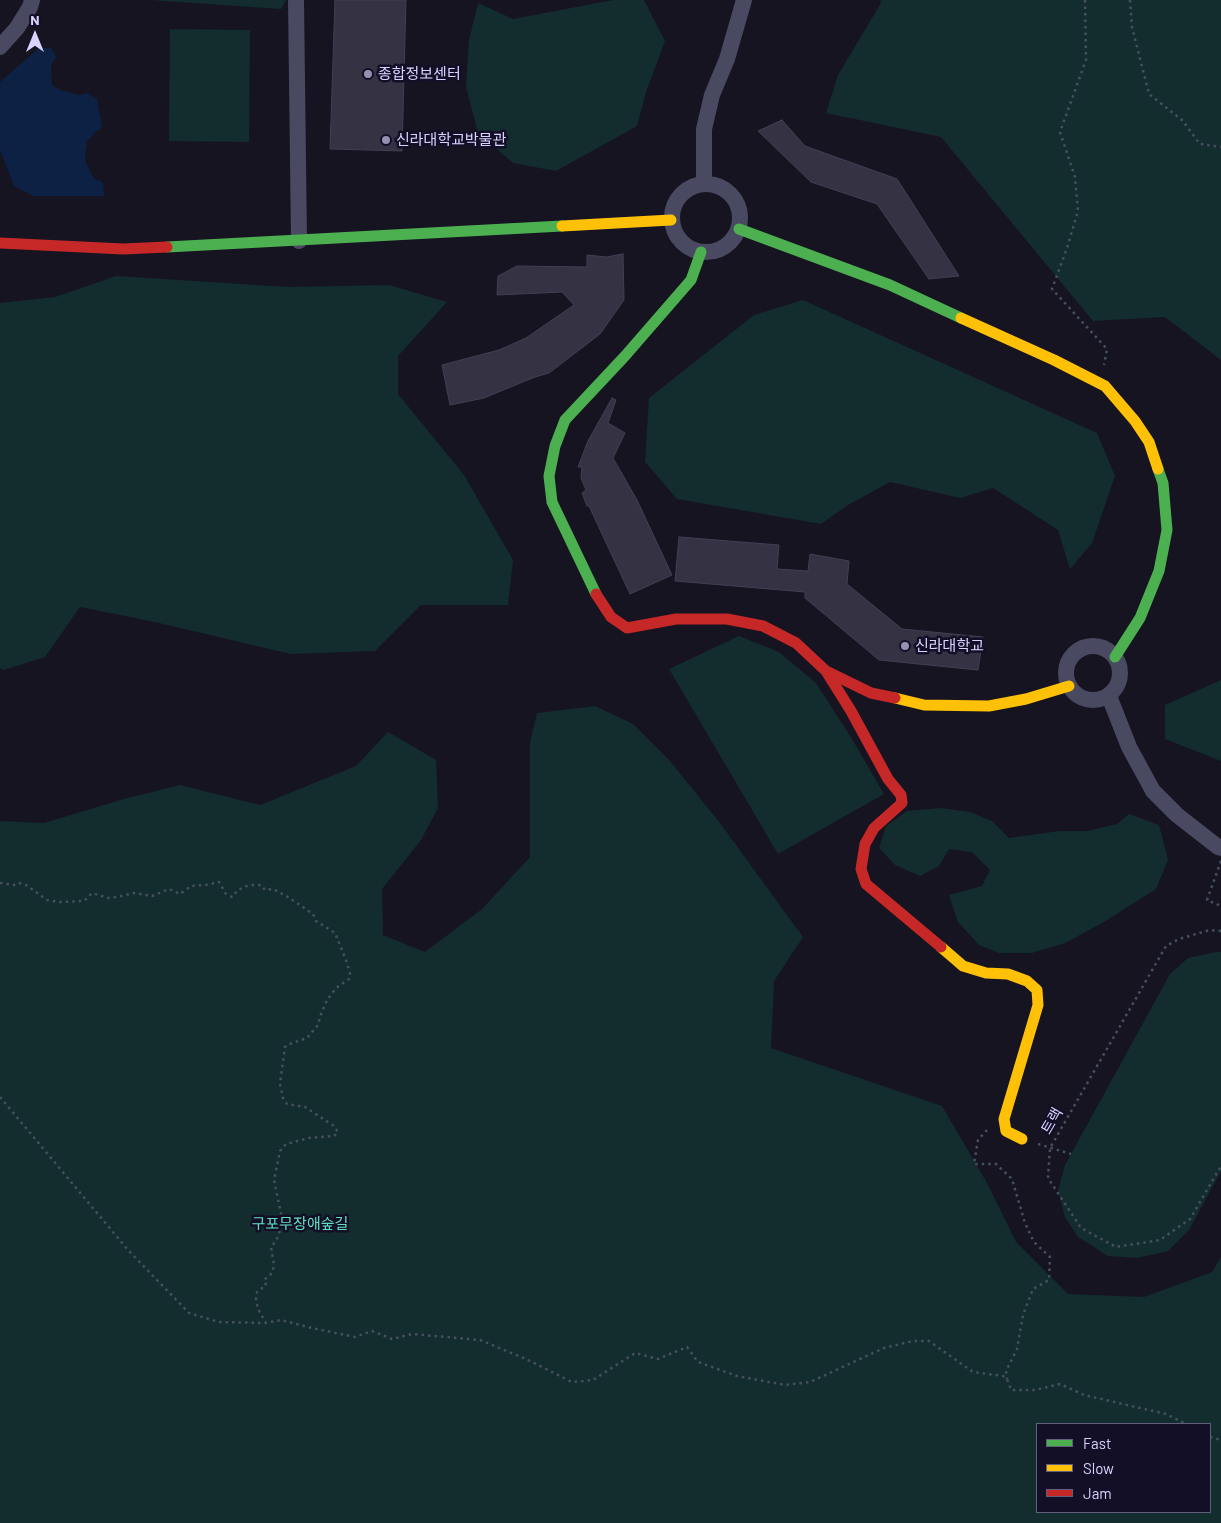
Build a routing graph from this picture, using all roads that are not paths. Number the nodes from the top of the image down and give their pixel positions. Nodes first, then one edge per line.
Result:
1 (32, 0) edge
2 (296, 0) edge
3 (744, 0) edge
4 (0, 47) edge
5 (704, 183) junction
6 (671, 220) junction
7 (739, 229) junction
8 (299, 241) junction
9 (0, 243) edge
10 (701, 252) junction
11 (1115, 658) junction
12 (826, 671) junction
13 (1069, 686) junction
14 (1109, 696) junction
15 (1221, 848) edge
16 (1022, 1139) road end

1 - 4 street
2 - 8 street
3 - 5 street
5 - 6 street
5 - 7 street
6 - 8 street
6 - 10 street
7 - 10 street
7 - 11 street
8 - 9 street
10 - 12 street
11 - 13 street
11 - 14 street
12 - 13 street
12 - 16 street
13 - 14 street
14 - 15 street

